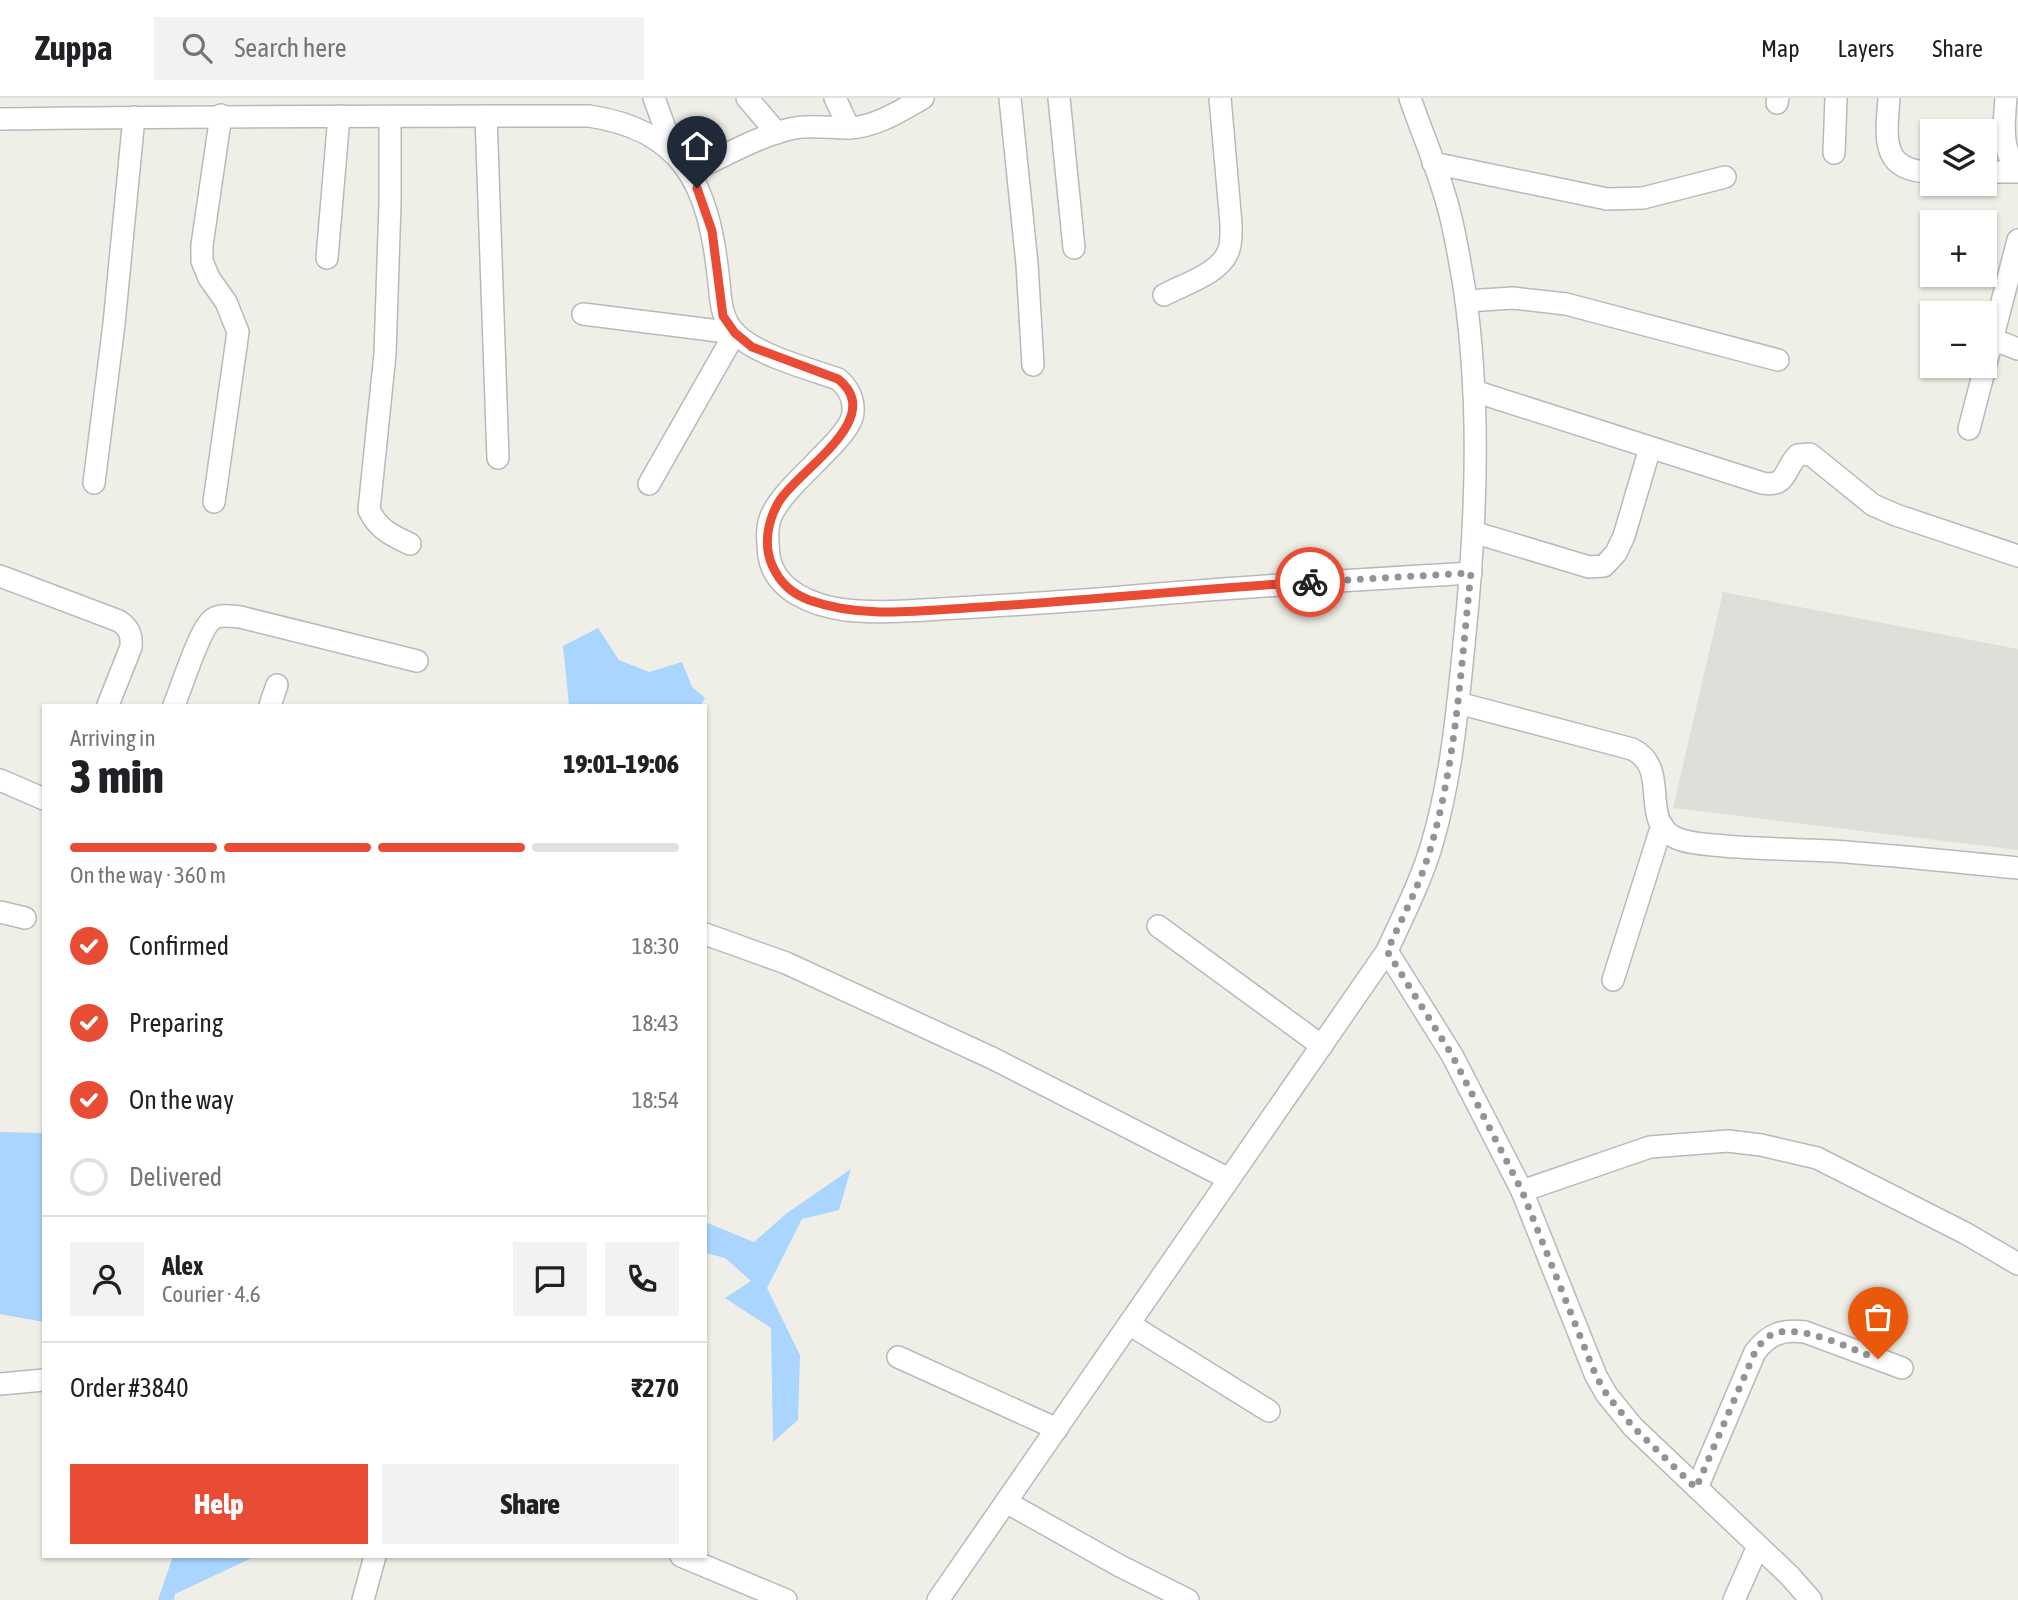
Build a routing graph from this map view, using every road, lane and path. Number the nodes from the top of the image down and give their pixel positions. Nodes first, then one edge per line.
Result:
1 (654, 98) edge
2 (747, 98) edge
3 (835, 98) edge
4 (923, 98) edge
5 (1010, 98) edge
6 (1059, 98) edge
7 (1220, 98) edge
8 (1409, 98) edge
9 (1836, 98) edge
10 (1889, 98) edge
11 (2006, 98) edge
12 (384, 111) edge
13 (221, 116) junction
14 (339, 116) junction
15 (486, 116) junction
16 (134, 117) junction
17 (0, 119) edge
18 (849, 128) junction
19 (777, 133) junction
20 (674, 153) junction
21 (1834, 153) dead end
22 (1433, 163) junction
23 (1920, 171) edge
24 (2018, 171) edge
25 (690, 172) junction
26 (1997, 172) edge
27 (1725, 177) dead end
28 (2018, 240) edge
29 (1074, 248) dead end
30 (327, 258) dead end
31 (1164, 295) dead end
32 (1466, 301) junction
33 (583, 314) dead end
34 (1997, 320) edge
35 (735, 333) junction
36 (1997, 341) edge
37 (2018, 349) edge
38 (1778, 360) dead end
39 (1034, 365) dead end
40 (1982, 378) edge
41 (1474, 391) junction
42 (1969, 429) dead end
43 (1650, 448) junction
44 (498, 458) dead end
45 (94, 483) dead end
46 (649, 484) dead end
47 (214, 502) dead end
48 (1473, 532) junction
49 (410, 544) dead end
50 (2018, 556) edge
51 (1471, 573) junction
52 (0, 576) edge
53 (417, 661) dead end
54 (277, 685) dead end
55 (1458, 703) junction
56 (108, 704) edge
57 (174, 704) edge
58 (270, 704) edge
59 (0, 780) edge
60 (42, 798) edge
61 (1662, 825) junction
62 (2018, 869) edge
63 (0, 912) edge
64 (25, 918) dead end
65 (1158, 926) dead end
66 (707, 935) edge
67 (1387, 951) junction
68 (1613, 980) dead end
69 (1322, 1046) junction
70 (1230, 1179) junction
71 (1522, 1191) junction
72 (2018, 1264) edge
73 (1129, 1324) junction
74 (898, 1357) dead end
75 (1902, 1368) dead end
76 (42, 1381) edge
77 (0, 1384) edge
78 (1269, 1411) dead end
79 (1057, 1429) junction
80 (1696, 1488) junction
81 (1006, 1502) junction
82 (1758, 1546) junction
83 (374, 1558) edge
84 (686, 1558) edge
85 (363, 1600) edge
86 (786, 1600) edge
87 (938, 1600) edge
88 (1188, 1600) edge
89 (1734, 1600) edge
90 (1811, 1600) edge

1 - 20 street
2 - 19 street
3 - 18 street
4 - 18 street
5 - 39 street
6 - 29 street
7 - 31 street
8 - 22 street
9 - 21 street
10 - 23 street
11 - 24 street
12 - 14 street
12 - 15 street
12 - 49 street
13 - 14 street
13 - 16 street
13 - 47 street
14 - 30 street
15 - 20 street
15 - 44 street
16 - 17 street
16 - 45 street
18 - 19 street
19 - 25 street
20 - 25 street
22 - 27 street
22 - 32 street
24 - 26 street
25 - 35 street
28 - 34 street
32 - 38 street
32 - 41 street
33 - 35 street
35 - 46 street
35 - 51 street
36 - 37 street
40 - 42 street
41 - 43 street
41 - 48 street
43 - 48 street
43 - 50 street
48 - 51 street
51 - 55 street
52 - 56 street
53 - 57 street
54 - 58 street
55 - 61 street
55 - 67 street
59 - 60 street
61 - 62 street
61 - 68 street
63 - 64 street
65 - 69 street
66 - 70 street
67 - 69 street
67 - 71 street
69 - 70 street
70 - 73 street
71 - 72 street
71 - 80 street
73 - 78 street
73 - 79 street
74 - 79 street
75 - 80 street
76 - 77 street
79 - 81 street
80 - 82 street
81 - 87 street
81 - 88 street
82 - 89 street
82 - 90 street
83 - 85 street
84 - 86 street

